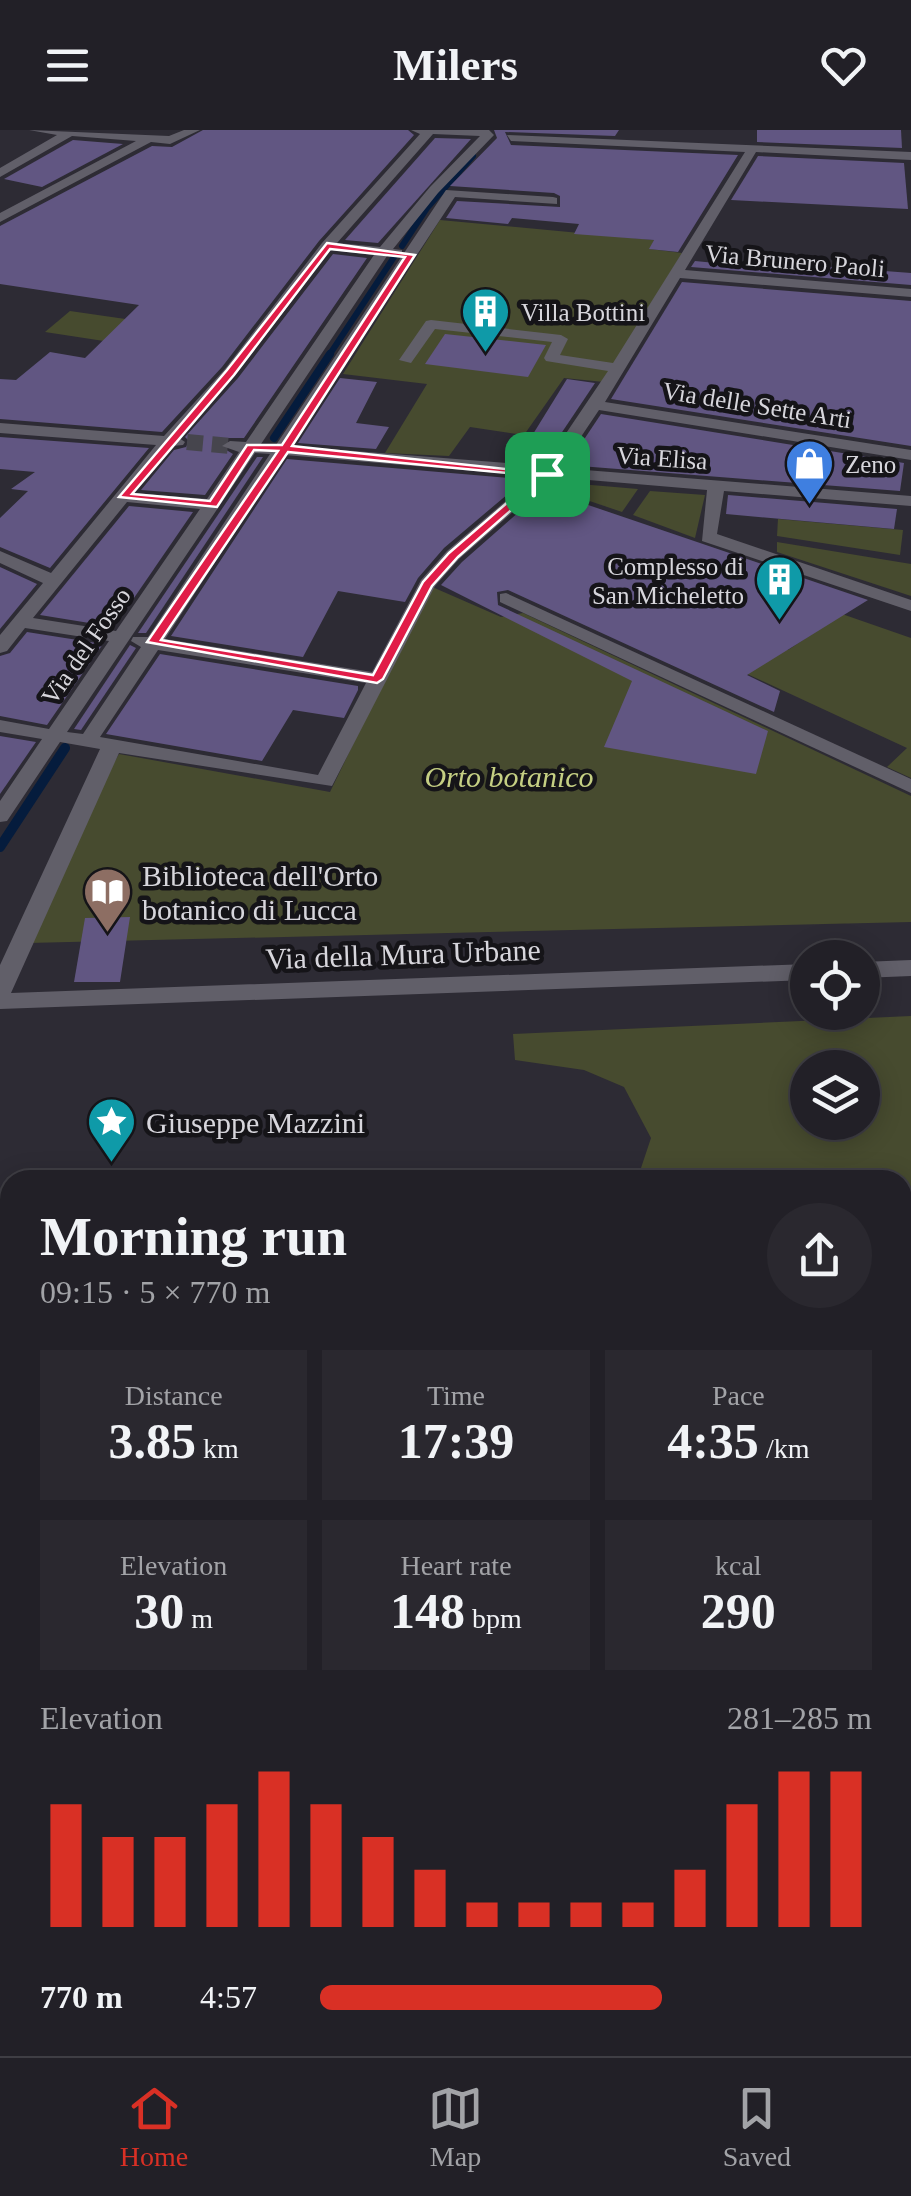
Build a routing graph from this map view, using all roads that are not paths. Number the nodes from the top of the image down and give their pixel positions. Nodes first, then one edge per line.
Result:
1 (35, 130) edge
2 (194, 130) edge
3 (425, 130) edge
4 (70, 132) edge
5 (498, 134) edge
6 (626, 136) edge
7 (148, 139) junction
8 (753, 148) junction
9 (911, 156) edge
10 (0, 173) edge
11 (18, 191) dead end
12 (450, 193) junction
13 (36, 195) junction
14 (553, 202) dead end
15 (0, 218) edge
16 (327, 246) junction
17 (383, 252) junction
18 (411, 255) junction
19 (675, 274) junction
20 (911, 292) edge
21 (406, 360) dead end
22 (618, 368) junction
23 (594, 405) junction
24 (0, 428) edge
25 (168, 441) junction
26 (187, 442) tunnel mouth
27 (230, 446) tunnel mouth
28 (251, 447) junction
29 (285, 449) junction
30 (911, 455) edge
31 (547, 474) junction
32 (716, 487) junction
33 (906, 496) edge
34 (124, 497) junction
35 (213, 505) junction
36 (0, 556) edge
37 (53, 580) junction
38 (506, 598) dead end
39 (911, 606) edge
40 (21, 622) junction
41 (138, 640) junction
42 (0, 648) edge
43 (377, 679) junction
44 (0, 726) edge
45 (72, 738) junction
46 (112, 745) junction
47 (911, 787) edge
48 (0, 816) edge
49 (911, 968) edge
50 (880, 969) edge
51 (790, 973) edge
52 (0, 991) edge
53 (0, 1002) edge

1 - 4 street
2 - 7 street
3 - 5 street
3 - 16 street
4 - 7 street
4 - 10 street
5 - 6 street
5 - 12 street, Via del Fosso
5 - 17 street, Via del Fosso
6 - 8 street
7 - 13 street
8 - 9 street
8 - 19 street
11 - 13 street
12 - 14 street
12 - 18 street, Via del Fosso
13 - 15 street
16 - 17 street
16 - 25 street
17 - 18 street
17 - 28 street, Via del Fosso
18 - 29 street, Via del Fosso
19 - 20 street, Via Brunero Paoli
19 - 22 street
21 - 22 street
22 - 23 street
23 - 30 street, Via delle Sette Arti
23 - 31 street
24 - 25 street
25 - 26 street
25 - 34 street
27 - 28 street, Via Elisa
28 - 29 street, Via Elisa
28 - 35 street, Via del Fosso
29 - 31 street, Via Elisa
29 - 41 street, Via del Fosso
31 - 32 street, Via Elisa
31 - 43 street
32 - 33 street, Via Elisa
32 - 39 street
34 - 35 street
34 - 37 street
35 - 41 street, Via del Fosso
36 - 37 street
37 - 40 street
38 - 47 street
40 - 41 street
40 - 42 street
41 - 43 street
41 - 45 street, Via del Fosso
41 - 45 street, Via del Fosso
43 - 46 street
44 - 45 street
45 - 46 street
45 - 48 street, Via del Fosso
46 - 52 street
49 - 50 street
51 - 53 street, Via della Mura Urbane

